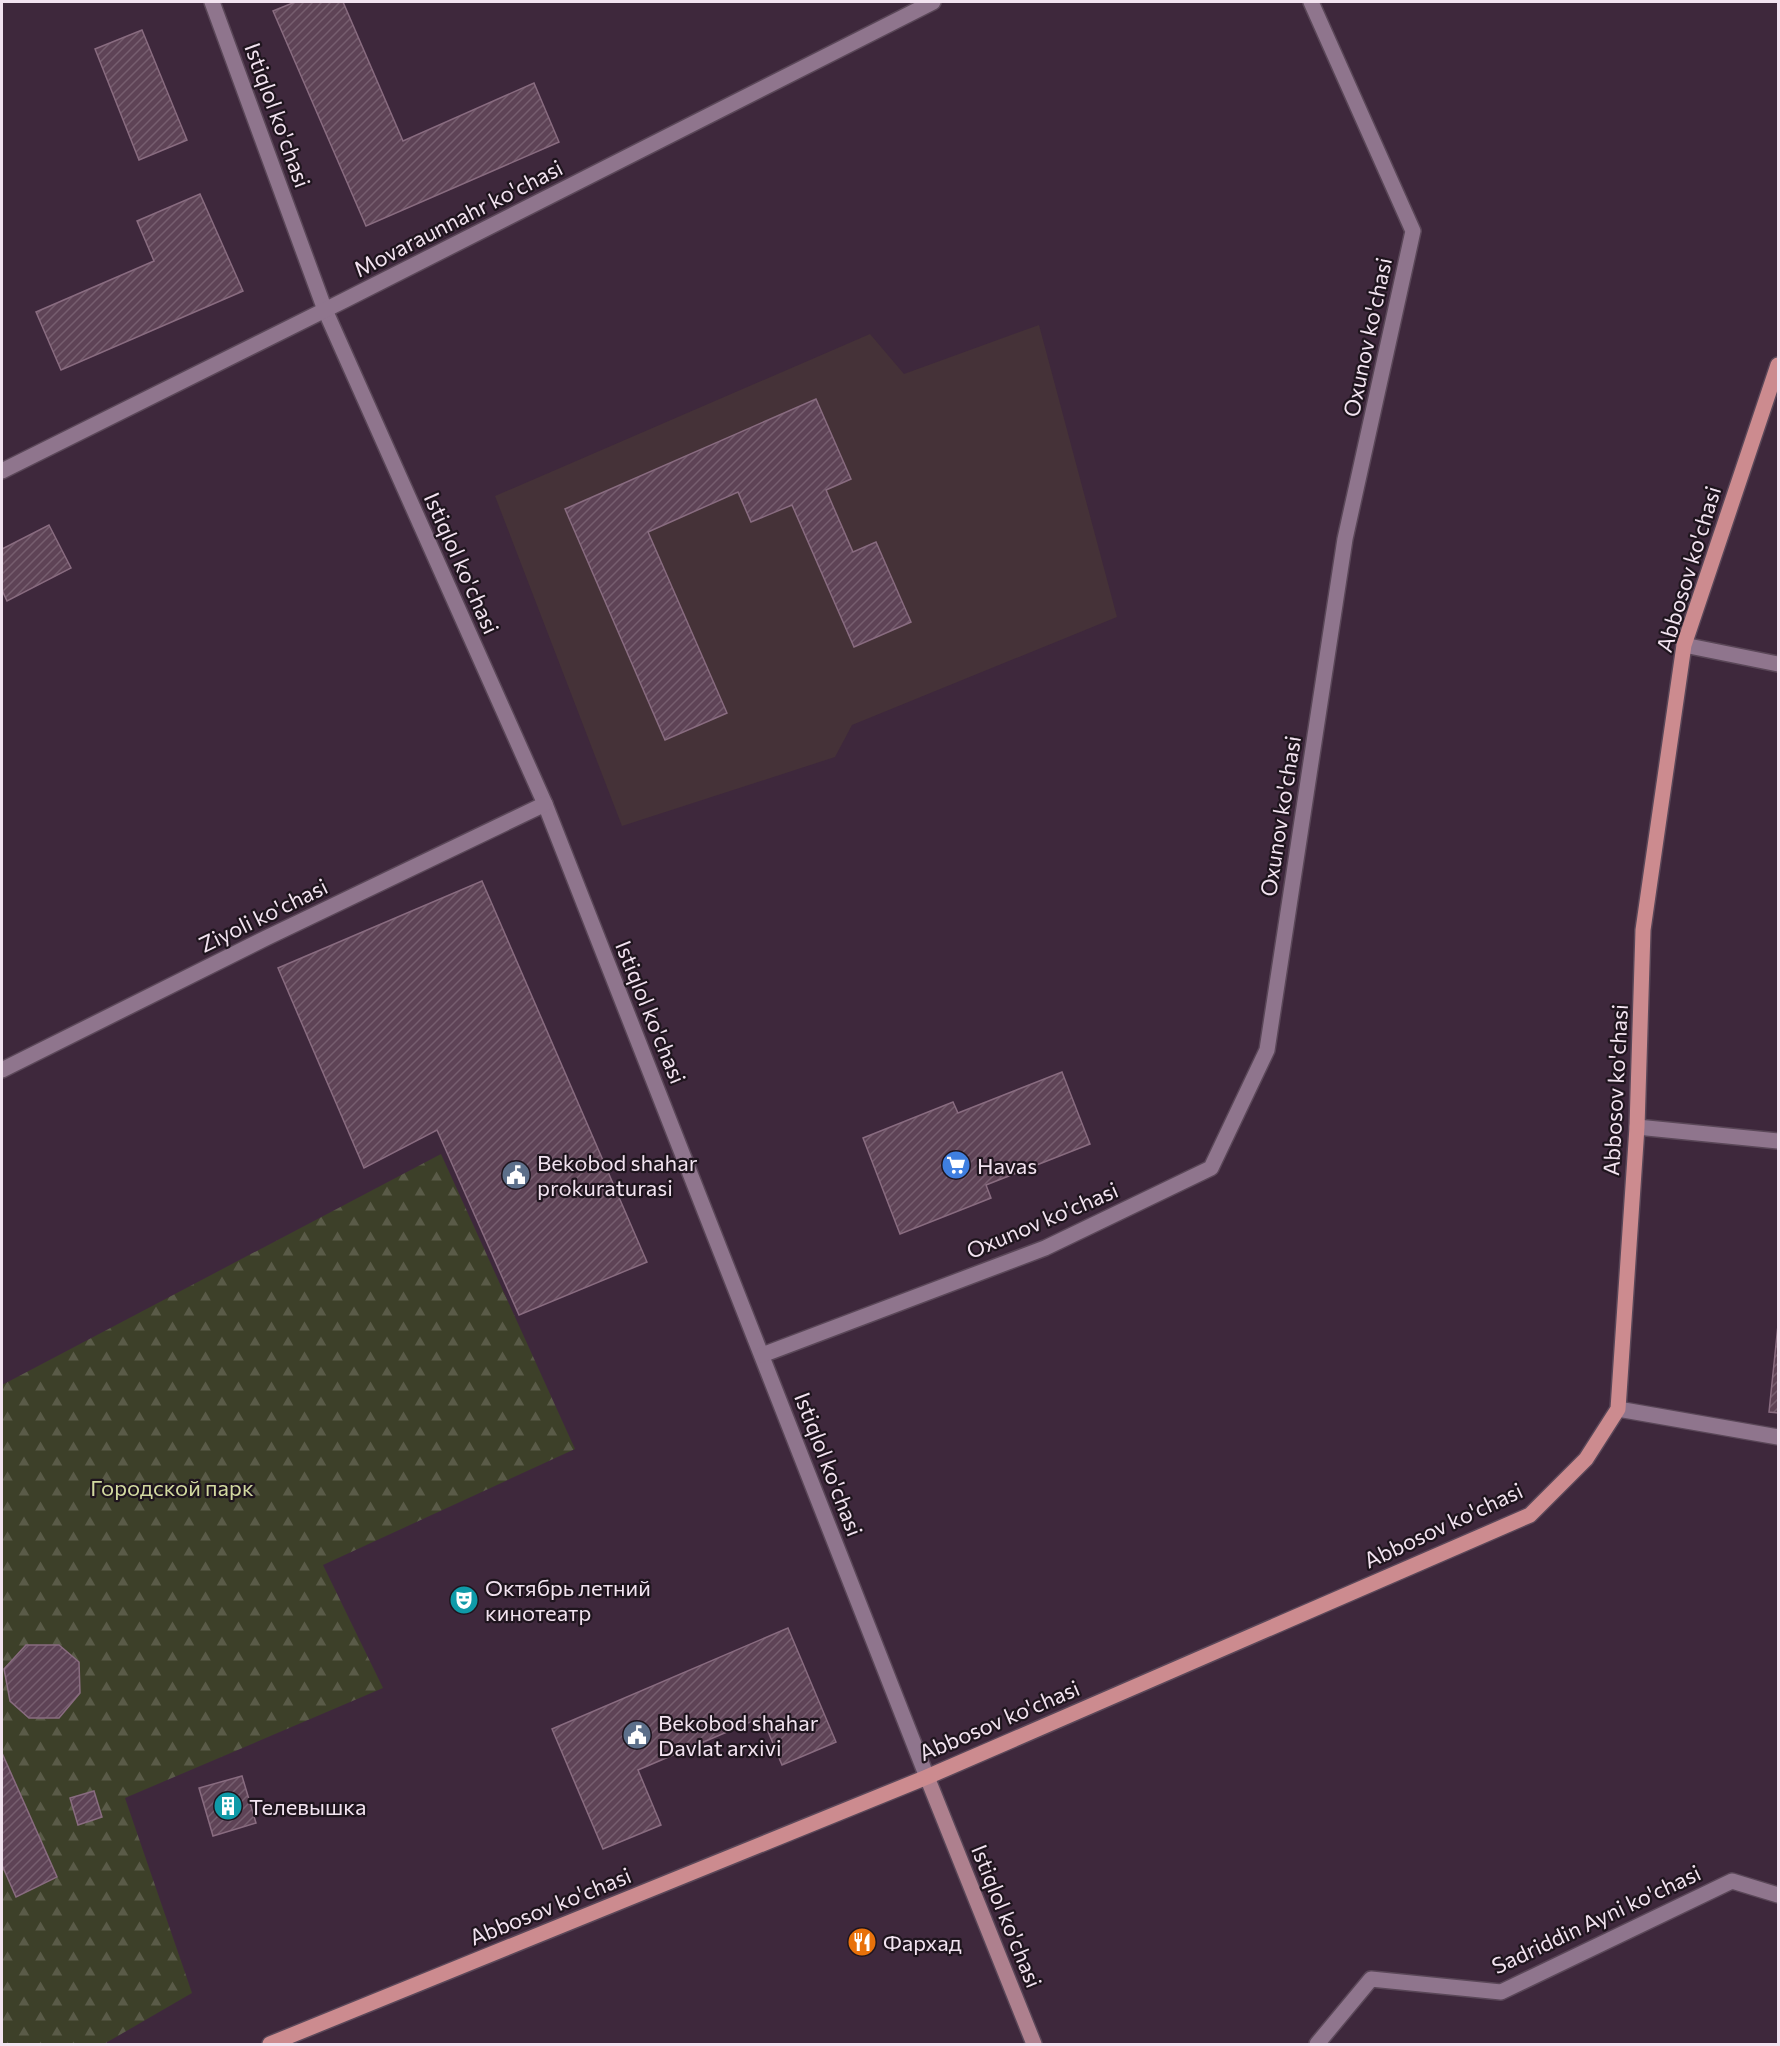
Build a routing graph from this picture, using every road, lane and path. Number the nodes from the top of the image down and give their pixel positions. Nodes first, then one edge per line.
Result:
1 (212, 2) edge
2 (933, 2) edge
3 (1311, 2) edge
4 (325, 310) junction
5 (1779, 365) edge
6 (2, 471) edge
7 (1683, 645) junction
8 (1779, 664) edge
9 (545, 804) junction
10 (2, 1070) edge
11 (1637, 1127) junction
12 (1779, 1141) edge
13 (762, 1355) junction
14 (1618, 1409) junction
15 (1779, 1437) edge
16 (927, 1777) junction
17 (1779, 1895) edge
18 (270, 2044) edge
19 (1034, 2044) edge
20 (1317, 2044) edge

1 - 4 street, Istiqlol ko'chasi
2 - 4 street, Movaraunnahr ko'chasi
3 - 13 street, Oxunov ko'chasi
4 - 6 street, Movaraunnahr ko'chasi
4 - 9 street, Istiqlol ko'chasi
5 - 7 main road, Abbosov ko'chasi
7 - 8 street
7 - 11 main road, Abbosov ko'chasi
9 - 10 street, Ziyoli ko'chasi
9 - 13 street, Istiqlol ko'chasi
11 - 12 street
11 - 14 main road, Abbosov ko'chasi
13 - 16 street, Istiqlol ko'chasi
14 - 15 street
14 - 16 main road, Abbosov ko'chasi
16 - 18 main road, Abbosov ko'chasi
16 - 19 main road, Istiqlol ko'chasi
17 - 20 street, Sadriddin Ayni ko'chasi

